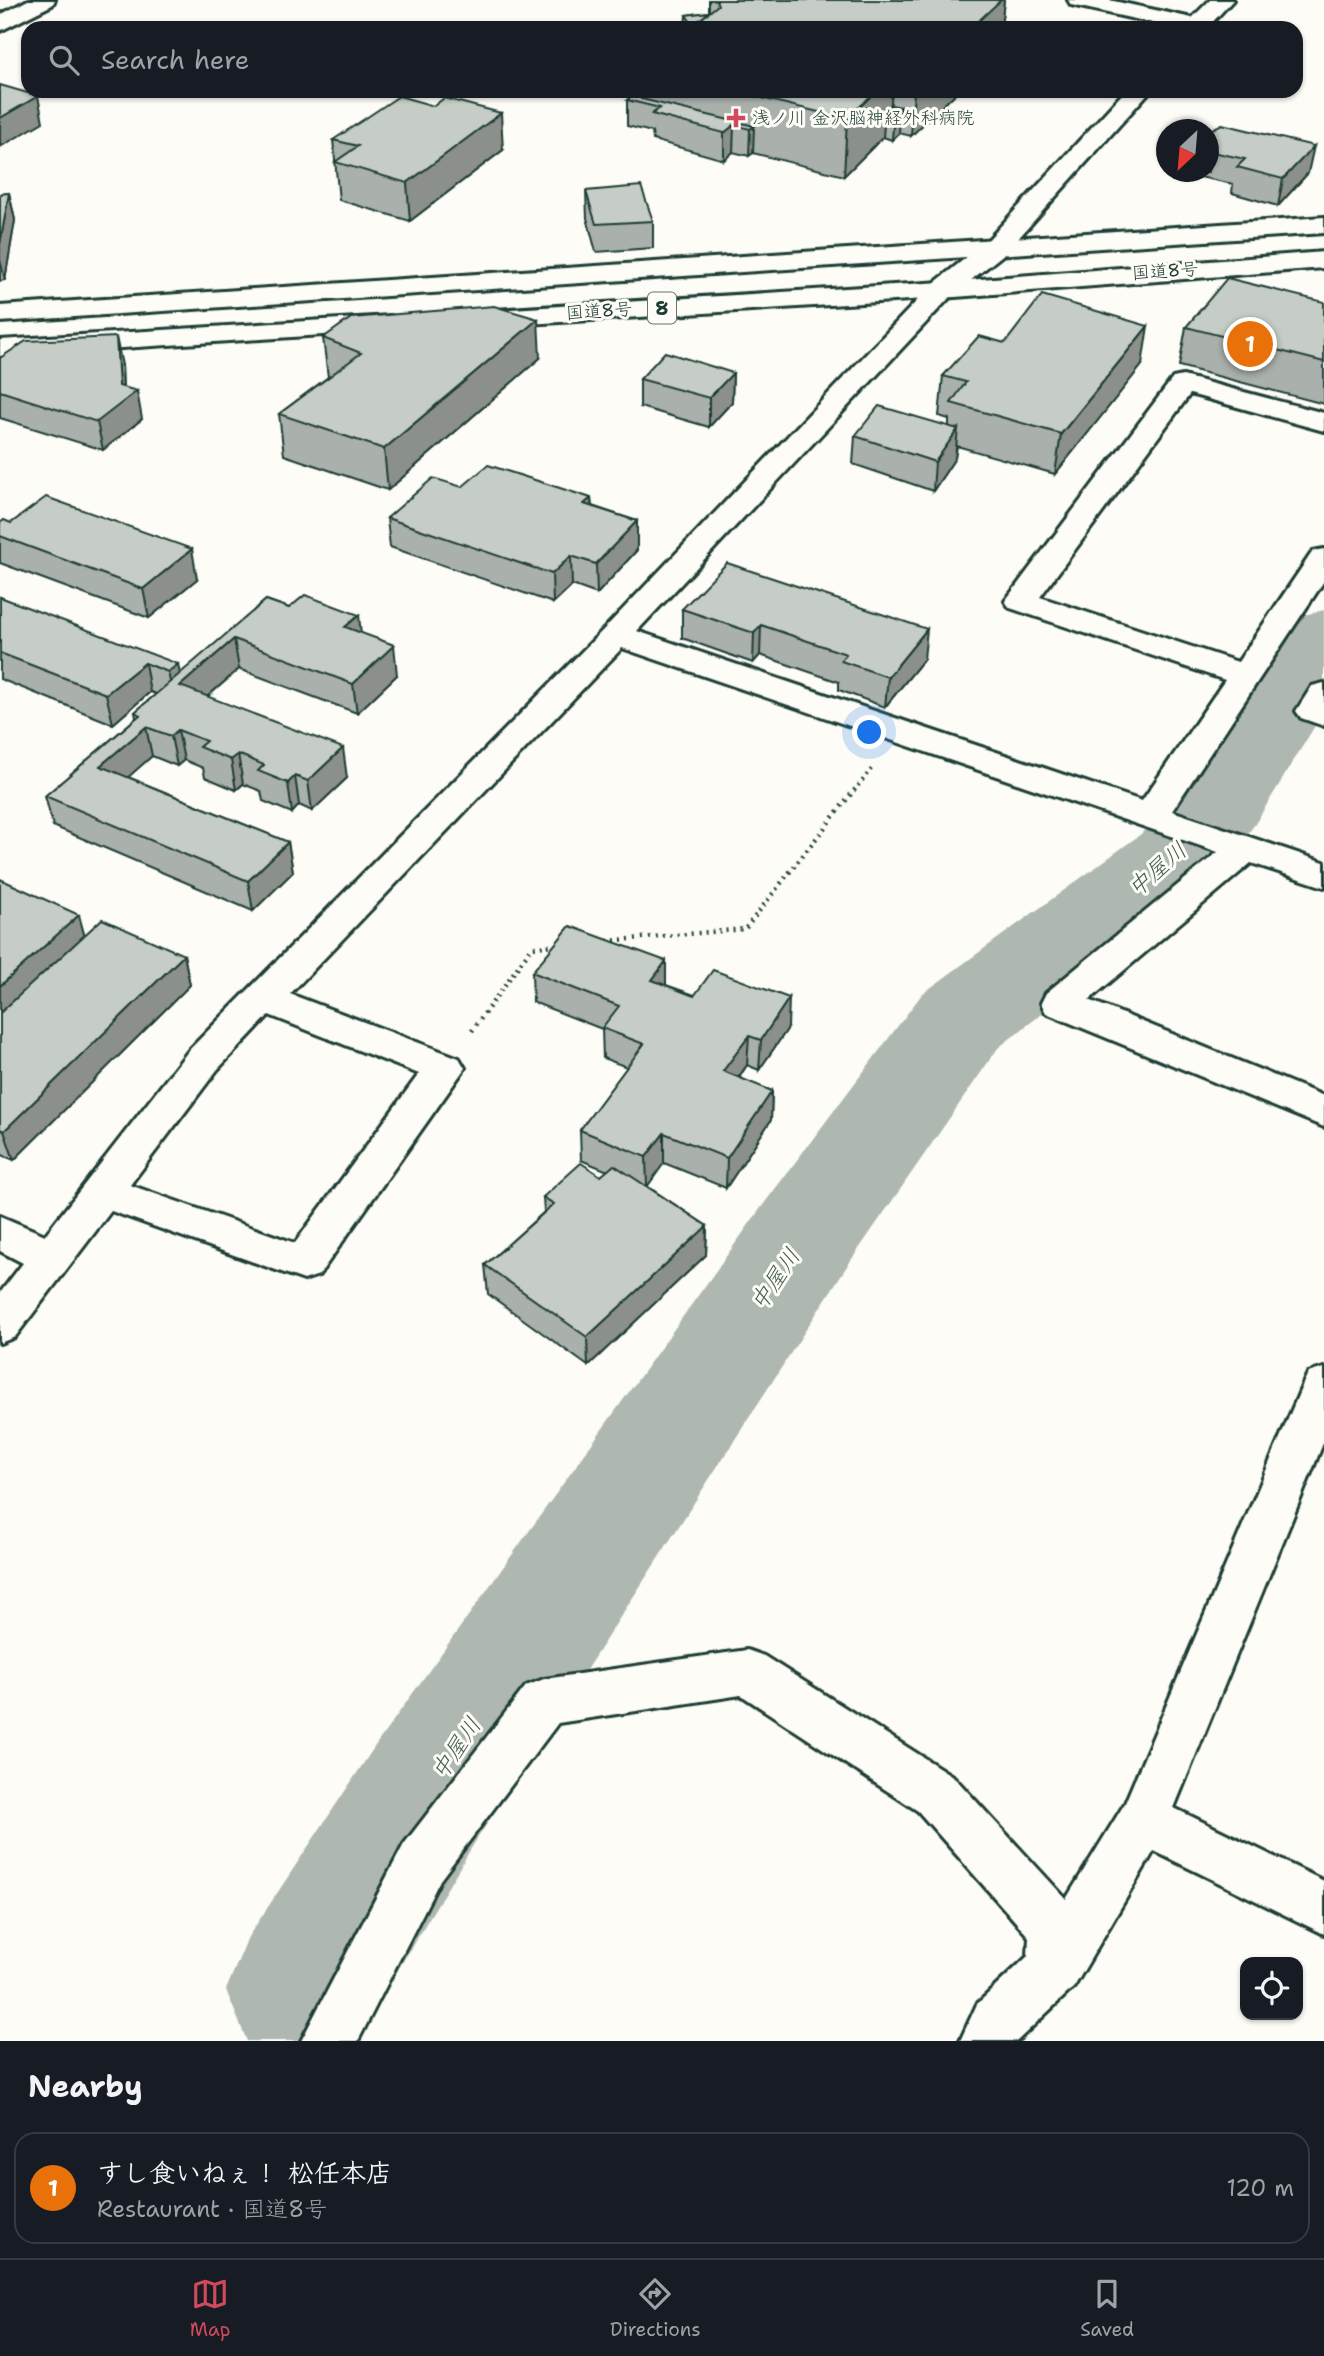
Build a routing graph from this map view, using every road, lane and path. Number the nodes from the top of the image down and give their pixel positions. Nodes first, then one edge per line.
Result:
1 (44, 0) edge
2 (1079, 0) edge
3 (1222, 0) edge
4 (0, 5) edge
5 (24, 11) junction
6 (1170, 21) edge
7 (1202, 21) edge
8 (0, 24) edge
9 (1132, 98) edge
10 (1324, 225) edge
11 (996, 247) junction
12 (1324, 260) edge
13 (942, 290) junction
14 (0, 314) edge
15 (457, 320) edge
16 (415, 323) edge
17 (0, 348) edge
18 (1324, 422) edge
19 (1324, 558) edge
20 (616, 635) junction
21 (1245, 675) junction
22 (1324, 693) edge
23 (1324, 715) edge
24 (901, 731) junction
25 (1162, 819) junction
26 (1231, 844) junction
27 (1324, 875) edge
28 (599, 942) edge
29 (559, 945) edge
30 (263, 998) junction
31 (445, 1068) junction
32 (1324, 1112) edge
33 (101, 1191) junction
34 (0, 1232) edge
35 (50, 1257) junction
36 (0, 1325) edge
37 (1324, 1386) edge
38 (1144, 1820) junction
39 (1324, 1908) edge
40 (1055, 1968) junction
41 (329, 2041) edge
42 (988, 2041) edge

1 - 5 main road
2 - 6 main road
3 - 7 main road
4 - 5 main road
5 - 8 main road
9 - 11 main road
10 - 11 main road, 国道8号 / 8
11 - 13 main road
11 - 14 main road, 国道8号 / 8
12 - 13 main road, 国道8号 / 8
13 - 15 main road, 国道8号 / 8
13 - 20 main road
16 - 17 main road
18 - 21 main road
19 - 21 main road
20 - 24 main road
20 - 30 main road
21 - 25 main road
22 - 23 main road
24 - 25 main road
24 - 28 path
25 - 26 main road
26 - 27 main road
26 - 32 main road
29 - 31 path
30 - 31 main road
30 - 33 main road
31 - 33 main road
33 - 35 main road
34 - 35 main road
35 - 36 main road
37 - 38 main road
38 - 39 main road
38 - 40 main road
40 - 41 main road
40 - 42 main road

